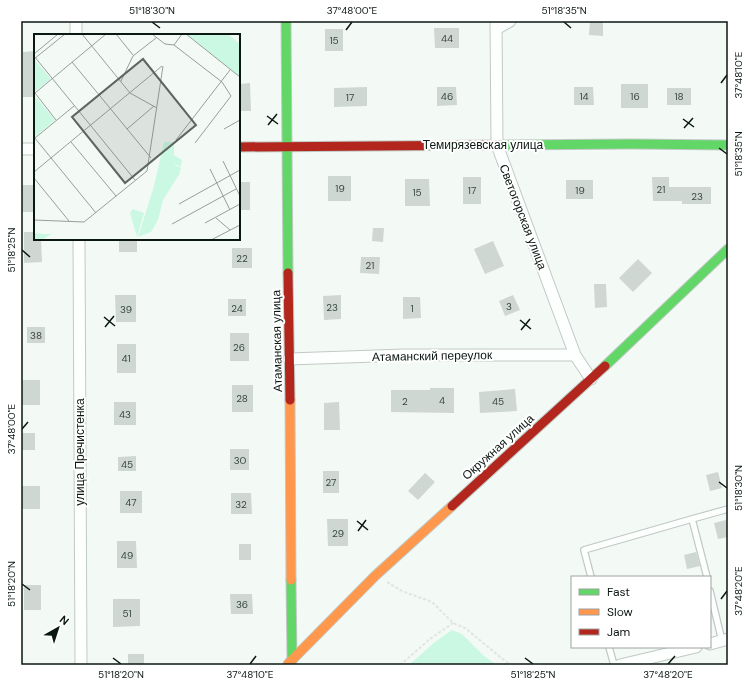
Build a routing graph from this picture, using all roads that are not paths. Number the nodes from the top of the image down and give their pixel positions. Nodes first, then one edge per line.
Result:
1 (76, 21) edge
2 (286, 21) edge
3 (510, 21) edge
4 (496, 25) edge
5 (76, 34) edge
6 (496, 145) junction
7 (728, 145) edge
8 (240, 147) edge
9 (287, 147) junction
10 (21, 149) edge
11 (34, 149) edge
12 (79, 240) edge
13 (728, 249) edge
14 (575, 355) junction
15 (289, 359) junction
16 (591, 379) junction
17 (728, 509) edge
18 (692, 519) junction
19 (591, 576) edge
20 (707, 576) edge
21 (711, 594) edge
22 (725, 640) edge
23 (711, 644) edge
24 (609, 648) edge
25 (692, 648) edge
26 (290, 663) edge
27 (81, 665) edge
28 (614, 665) edge
29 (620, 665) edge

1 - 5 street
2 - 9 street, Атаманская улица
3 - 4 street
4 - 6 street, Светогорская улица
6 - 7 street, Темирязевская улица
6 - 9 street, Темирязевская улица
6 - 14 street, Светогорская улица
8 - 9 street, Темирязевская улица
9 - 15 street, Атаманская улица
10 - 11 street
12 - 27 street, улица Пречистенка
13 - 16 street, Окружная улица
14 - 15 street, Атаманский переулок
14 - 16 street, Светогорская улица
15 - 26 street, Атаманская улица
16 - 26 street, Окружная улица
17 - 18 lane
18 - 19 lane
18 - 20 lane
21 - 22 lane
22 - 23 street
24 - 28 lane
25 - 29 street

